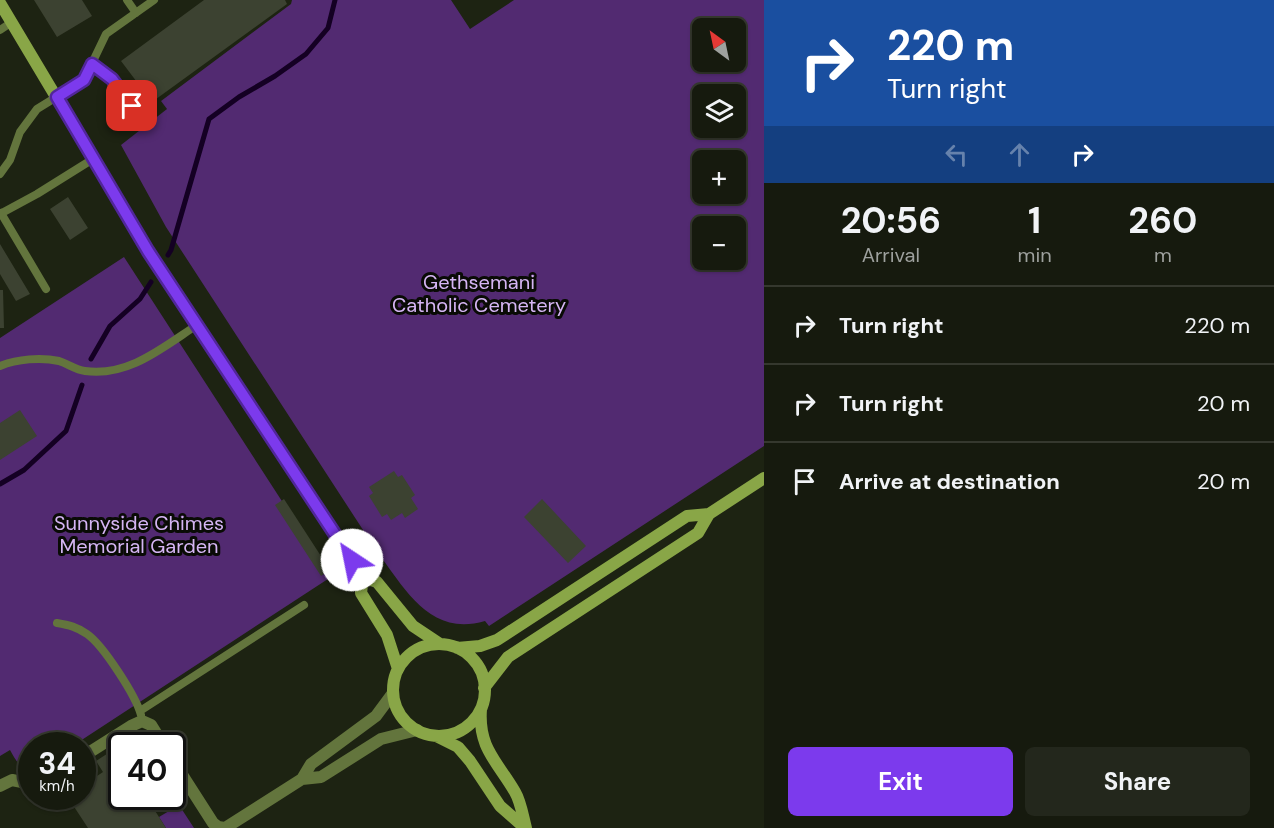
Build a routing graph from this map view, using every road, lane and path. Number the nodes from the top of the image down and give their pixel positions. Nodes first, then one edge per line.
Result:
1 (127, 0) edge
2 (154, 0) edge
3 (0, 3) edge
4 (136, 13) junction
5 (12, 22) junction
6 (0, 30) edge
7 (92, 64) junction
8 (57, 97) junction
9 (142, 120) dead end
10 (93, 159) junction
11 (0, 174) edge
12 (1, 213) edge
13 (46, 289) dead end
14 (197, 325) junction
15 (0, 366) edge
16 (764, 478) edge
17 (710, 514) junction
18 (363, 578) junction
19 (304, 605) dead end
20 (57, 623) dead end
21 (440, 644) junction
22 (457, 648) junction
23 (398, 669) junction
24 (484, 688) junction
25 (393, 693) junction
26 (481, 707) junction
27 (141, 716) junction
28 (417, 730) junction
29 (155, 732) edge
30 (435, 735) junction
31 (96, 747) edge
32 (302, 779) junction
33 (18, 781) edge
34 (186, 781) edge
35 (0, 786) edge
36 (235, 825) edge
37 (526, 828) edge

1 - 4 lane
2 - 4 lane
3 - 5 street
4 - 7 lane
5 - 6 lane
5 - 8 street
7 - 8 lane
7 - 9 lane
8 - 10 street
8 - 11 lane
10 - 12 lane
10 - 14 street
12 - 13 lane
14 - 15 lane
14 - 18 street
16 - 17 street
17 - 22 street
17 - 24 street
18 - 21 street
18 - 23 street
19 - 27 lane
20 - 27 lane
21 - 22 street
21 - 23 street
22 - 24 street
23 - 25 street
24 - 26 street
25 - 28 street
25 - 32 street
26 - 30 street
26 - 37 street
27 - 29 street
27 - 31 street
28 - 30 street
28 - 32 street
30 - 37 street
32 - 36 street
33 - 35 street
34 - 36 street

